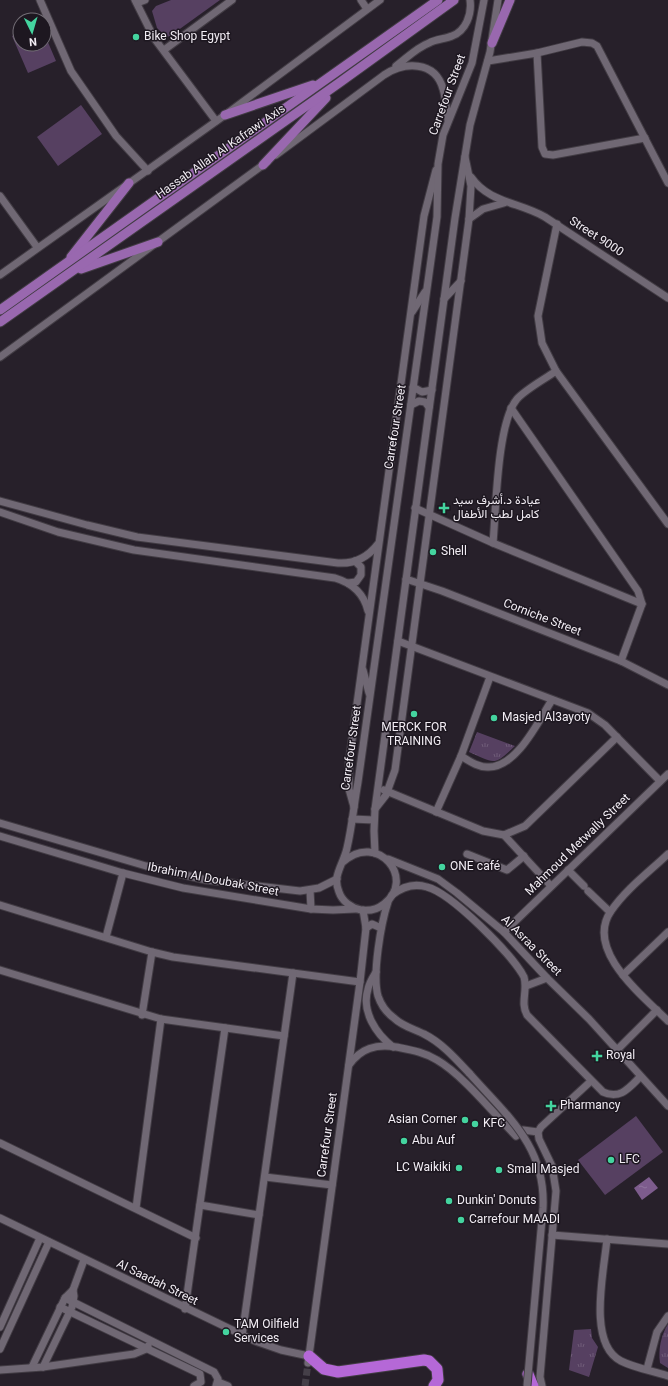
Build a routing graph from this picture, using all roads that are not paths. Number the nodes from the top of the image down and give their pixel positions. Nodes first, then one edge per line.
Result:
1 (40, 0) edge
2 (145, 0) edge
3 (232, 0) edge
4 (361, 0) edge
5 (380, 0) edge
6 (438, 0) edge
7 (454, 0) edge
8 (470, 0) edge
9 (484, 0) edge
10 (498, 0) edge
11 (510, 0) edge
12 (136, 1) edge
13 (367, 9) junction
14 (492, 43) junction
15 (164, 50) junction
16 (537, 53) junction
17 (488, 61) junction
18 (391, 70) junction
19 (322, 82) junction
20 (339, 83) junction
21 (225, 115) junction
22 (448, 120) junction
23 (216, 121) junction
24 (645, 138) junction
25 (465, 155) junction
26 (438, 164) junction
27 (263, 165) junction
28 (148, 171) junction
29 (470, 176) junction
30 (129, 183) junction
31 (668, 183) edge
32 (0, 196) edge
33 (507, 202) junction
34 (469, 219) junction
35 (557, 224) junction
36 (158, 242) junction
37 (37, 247) junction
38 (67, 269) junction
39 (0, 275) edge
40 (461, 281) junction
41 (426, 290) junction
42 (668, 298) edge
43 (444, 300) junction
44 (0, 310) edge
45 (410, 314) junction
46 (0, 322) edge
47 (0, 357) edge
48 (556, 371) junction
49 (413, 387) junction
50 (432, 390) junction
51 (411, 405) junction
52 (429, 407) junction
53 (511, 408) junction
54 (400, 477) junction
55 (386, 490) junction
56 (0, 501) edge
57 (416, 508) junction
58 (0, 512) edge
59 (429, 515) junction
60 (668, 524) edge
61 (379, 542) junction
62 (493, 543) junction
63 (355, 561) junction
64 (406, 579) junction
65 (348, 583) junction
66 (420, 584) junction
67 (642, 604) junction
68 (369, 613) junction
69 (398, 641) junction
70 (412, 646) junction
71 (620, 661) junction
72 (362, 666) junction
73 (490, 677) junction
74 (668, 685) edge
75 (370, 698) junction
76 (552, 700) junction
77 (617, 737) junction
78 (461, 756) junction
79 (668, 774) edge
80 (660, 781) junction
81 (378, 787) junction
82 (388, 792) junction
83 (354, 807) junction
84 (375, 809) junction
85 (436, 812) junction
86 (352, 819) junction
87 (374, 820) junction
88 (0, 823) edge
89 (504, 835) junction
90 (0, 836) edge
91 (375, 853) junction
92 (468, 854) dead end
93 (668, 854) edge
94 (524, 856) junction
95 (385, 858) junction
96 (343, 862) junction
97 (568, 870) junction
98 (123, 873) junction
99 (337, 879) junction
100 (551, 886) junction
101 (310, 890) junction
102 (392, 895) junction
103 (388, 902) junction
104 (0, 905) edge
105 (311, 909) junction
106 (359, 910) junction
107 (610, 912) junction
108 (366, 928) junction
109 (382, 928) junction
110 (504, 932) junction
111 (667, 935) edge
112 (106, 938) junction
113 (152, 952) junction
114 (0, 970) edge
115 (377, 970) junction
116 (293, 973) junction
117 (624, 975) junction
118 (547, 978) junction
119 (360, 982) junction
120 (526, 986) junction
121 (657, 1010) junction
122 (142, 1014) junction
123 (161, 1019) junction
124 (668, 1021) edge
125 (225, 1028) junction
126 (284, 1036) junction
127 (393, 1047) junction
128 (617, 1050) junction
129 (349, 1066) junction
130 (640, 1076) junction
131 (591, 1081) junction
132 (668, 1106) edge
133 (538, 1132) junction
134 (0, 1143) edge
135 (264, 1177) junction
136 (332, 1185) junction
137 (200, 1205) junction
138 (136, 1208) junction
139 (259, 1215) junction
140 (0, 1218) edge
141 (552, 1235) junction
142 (40, 1238) junction
143 (196, 1238) junction
144 (607, 1239) junction
145 (49, 1242) junction
146 (668, 1244) edge
147 (84, 1260) junction
148 (73, 1290) junction
149 (65, 1298) junction
150 (74, 1302) junction
151 (60, 1307) junction
152 (185, 1309) junction
153 (70, 1312) junction
154 (668, 1316) edge
155 (0, 1327) edge
156 (242, 1336) junction
157 (151, 1340) junction
158 (0, 1349) edge
159 (146, 1349) junction
160 (308, 1360) junction
161 (43, 1366) junction
162 (32, 1367) junction
163 (0, 1370) edge
164 (647, 1370) junction
165 (528, 1374) junction
166 (668, 1376) edge
167 (217, 1384) edge
168 (194, 1386) edge
169 (228, 1386) edge
170 (434, 1386) edge
171 (527, 1386) edge
172 (533, 1386) edge
173 (542, 1386) edge

1 - 28 street
2 - 12 street
3 - 15 street
4 - 13 street
5 - 13 street
6 - 19 main road, Hassab Allah Al Kafrawi Axis
7 - 20 main road, Hassab Allah Al Kafrawi Axis
8 - 18 street
9 - 22 street, Carrefour Street
10 - 14 street
11 - 14 main road
12 - 15 street
13 - 21 street
14 - 17 street
15 - 23 street
16 - 17 street
16 - 24 street
16 - 24 street
17 - 25 street
18 - 22 street
18 - 27 street
19 - 21 main road
19 - 38 main road, Hassab Allah Al Kafrawi Axis
20 - 27 main road
20 - 38 main road, Hassab Allah Al Kafrawi Axis
21 - 23 street
22 - 26 street, Carrefour Street
23 - 28 street
24 - 31 street
25 - 29 street
25 - 43 street
26 - 41 street, Carrefour Street
26 - 45 street
27 - 36 street
28 - 30 street
29 - 33 street, Street 9000
29 - 34 street
30 - 37 street
30 - 38 main road
32 - 37 street
33 - 34 street
33 - 35 street, Street 9000
34 - 40 street
35 - 42 street, Street 9000
35 - 48 street
36 - 38 main road
36 - 47 street
37 - 39 street
38 - 44 main road, Hassab Allah Al Kafrawi Axis
38 - 46 main road, Hassab Allah Al Kafrawi Axis
40 - 43 street
40 - 59 street
41 - 45 street
41 - 49 street, Carrefour Street
43 - 50 street
45 - 55 street
48 - 53 street
48 - 60 street
49 - 50 street
49 - 51 street, Carrefour Street
50 - 52 street
51 - 52 street
51 - 54 street, Carrefour Street
52 - 57 street
53 - 62 street
53 - 67 street
54 - 55 street
54 - 75 street, Carrefour Street
55 - 61 street
56 - 63 street
57 - 59 street
57 - 64 street
58 - 65 street
59 - 62 street
59 - 66 street
61 - 63 street
61 - 68 street
62 - 67 street
63 - 65 street
64 - 66 street, Corniche Street
64 - 69 street
65 - 68 street
66 - 70 street
66 - 71 street, Corniche Street
67 - 71 street
68 - 72 street
69 - 70 street
69 - 81 street
70 - 73 street
70 - 82 street
71 - 74 street, Corniche Street
72 - 75 street
72 - 83 street
73 - 76 street
73 - 78 street
75 - 83 street, Carrefour Street
76 - 77 street
76 - 78 street
77 - 80 street
77 - 89 street
78 - 85 street
79 - 80 street, Mahmoud Metwally Street
80 - 97 street, Mahmoud Metwally Street
81 - 82 street
81 - 84 street
82 - 84 street
82 - 85 street
83 - 86 street, Carrefour Street
84 - 87 street
85 - 89 street
86 - 87 street
86 - 96 street, Carrefour Street
87 - 91 street
88 - 101 street, Ibrahim Al Doubak Street
89 - 94 street
90 - 98 street, Ibrahim Al Doubak Street
91 - 95 street
91 - 96 street
92 - 94 street
93 - 107 street
94 - 100 street
95 - 102 street
95 - 110 street, Al Asraa Street
96 - 99 street
97 - 100 street, Mahmoud Metwally Street
97 - 107 street
98 - 105 street, Ibrahim Al Doubak Street
98 - 112 street
99 - 101 street, Ibrahim Al Doubak Street
99 - 106 street
100 - 110 street, Mahmoud Metwally Street
101 - 105 street
102 - 103 street
102 - 120 street, Al Asraa Street
103 - 106 street
103 - 109 street
104 - 112 street
105 - 106 street, Ibrahim Al Doubak Street
106 - 108 street, Carrefour Street
107 - 117 street
108 - 109 street
108 - 119 street, Carrefour Street
109 - 115 street
110 - 118 street, Al Asraa Street
111 - 117 street
112 - 113 street
113 - 116 street
113 - 122 street
114 - 122 street
115 - 127 street
115 - 165 street, bridge
116 - 119 street
116 - 126 street
117 - 121 street
118 - 120 street
118 - 128 street, Al Asraa Street
119 - 129 street, Carrefour Street
120 - 131 street
121 - 124 street
121 - 128 street
122 - 123 street
123 - 125 street
123 - 138 street
125 - 126 street
125 - 137 street
126 - 135 street
127 - 129 street
127 - 133 street
128 - 130 street, Al Asraa Street
129 - 136 street, Carrefour Street
130 - 131 street
130 - 132 street, Al Asraa Street
131 - 133 street
133 - 141 street
134 - 138 street
135 - 136 street
135 - 139 street
136 - 160 street, Carrefour Street
137 - 139 street
137 - 143 street
138 - 143 street
139 - 156 street
140 - 142 street, Al Saadah Street
141 - 144 street
141 - 173 street
142 - 145 street, Al Saadah Street
142 - 155 street
143 - 152 street
144 - 146 street
144 - 164 street
145 - 147 street, Al Saadah Street
145 - 158 street
147 - 148 street
147 - 152 street, Al Saadah Street
148 - 149 street
148 - 150 street
149 - 150 street
149 - 151 street
150 - 153 street
150 - 157 street
151 - 153 street
151 - 162 street
152 - 156 street, Al Saadah Street
153 - 159 street
153 - 161 street
154 - 164 street
156 - 160 street, Al Saadah Street
157 - 159 street
157 - 167 street
159 - 161 street
159 - 168 street
160 - 170 highway
161 - 162 street
162 - 163 street
164 - 166 street
165 - 171 street, bridge
165 - 172 highway, bridge
167 - 169 street

